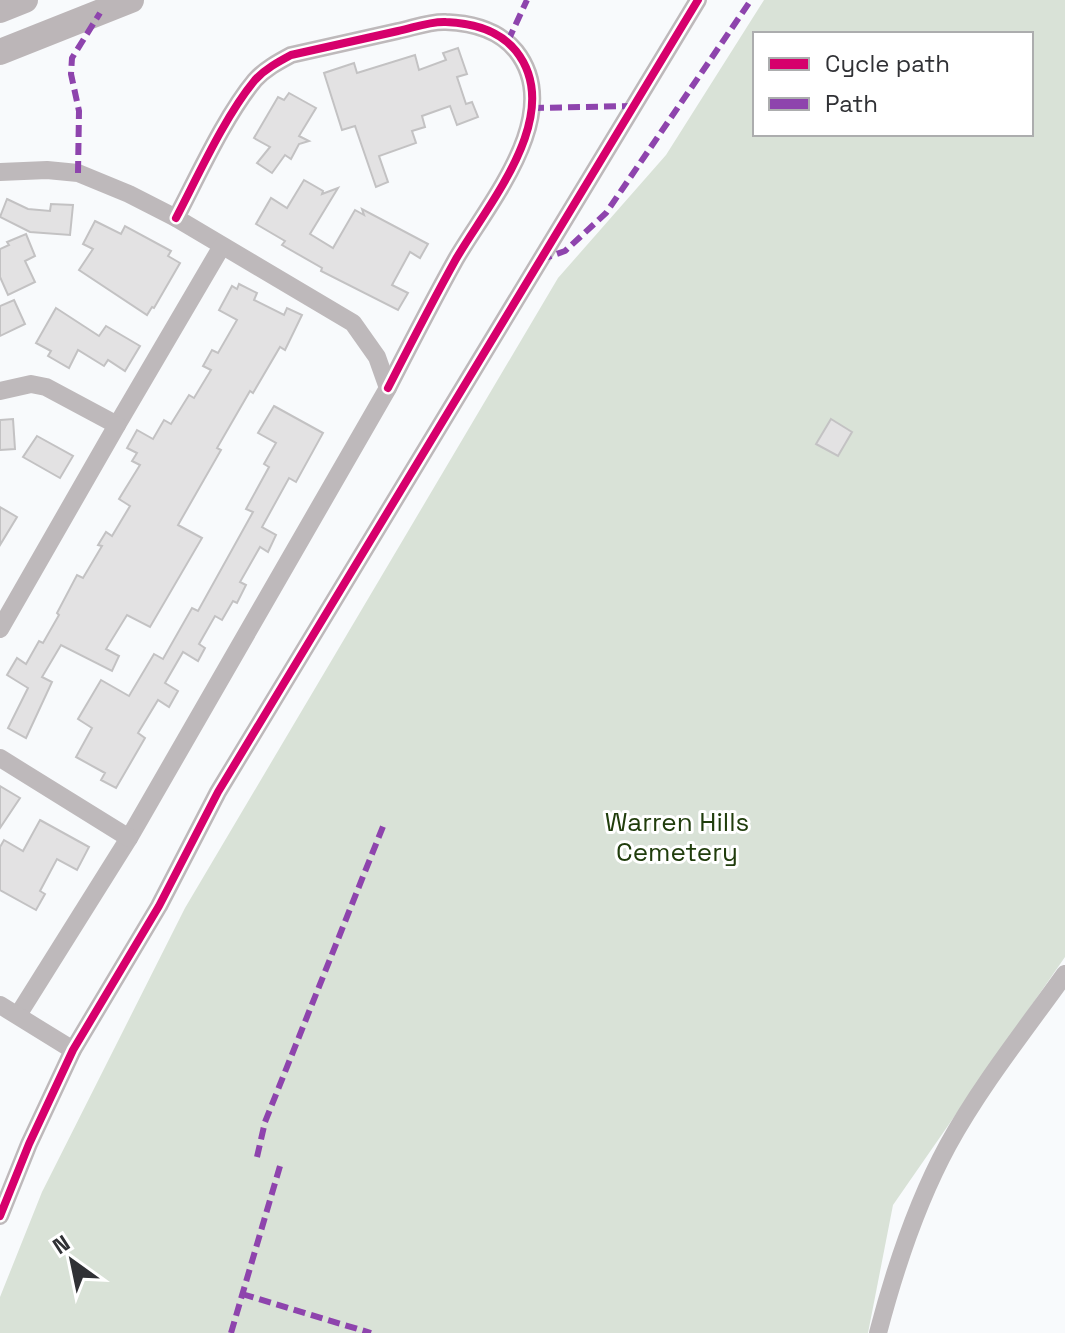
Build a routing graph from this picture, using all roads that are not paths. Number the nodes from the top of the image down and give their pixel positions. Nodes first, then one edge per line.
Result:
1 (25, 0) edge
2 (131, 0) edge
3 (698, 0) edge
4 (0, 10) edge
5 (0, 52) edge
6 (0, 172) edge
7 (176, 218) junction
8 (222, 246) junction
9 (388, 388) junction
10 (0, 391) edge
11 (117, 425) junction
12 (0, 629) edge
13 (0, 758) edge
14 (129, 838) junction
15 (1065, 974) edge
16 (0, 1005) edge
17 (18, 1015) junction
18 (73, 1050) junction
19 (0, 1216) edge
20 (878, 1333) edge

1 - 4 highway
2 - 5 highway
3 - 18 street
6 - 7 street
7 - 8 street
7 - 9 street
8 - 9 street
8 - 11 street
9 - 14 street
10 - 11 street
11 - 12 street
13 - 14 street
14 - 17 street
15 - 20 street
16 - 17 street
17 - 18 street
18 - 19 street

